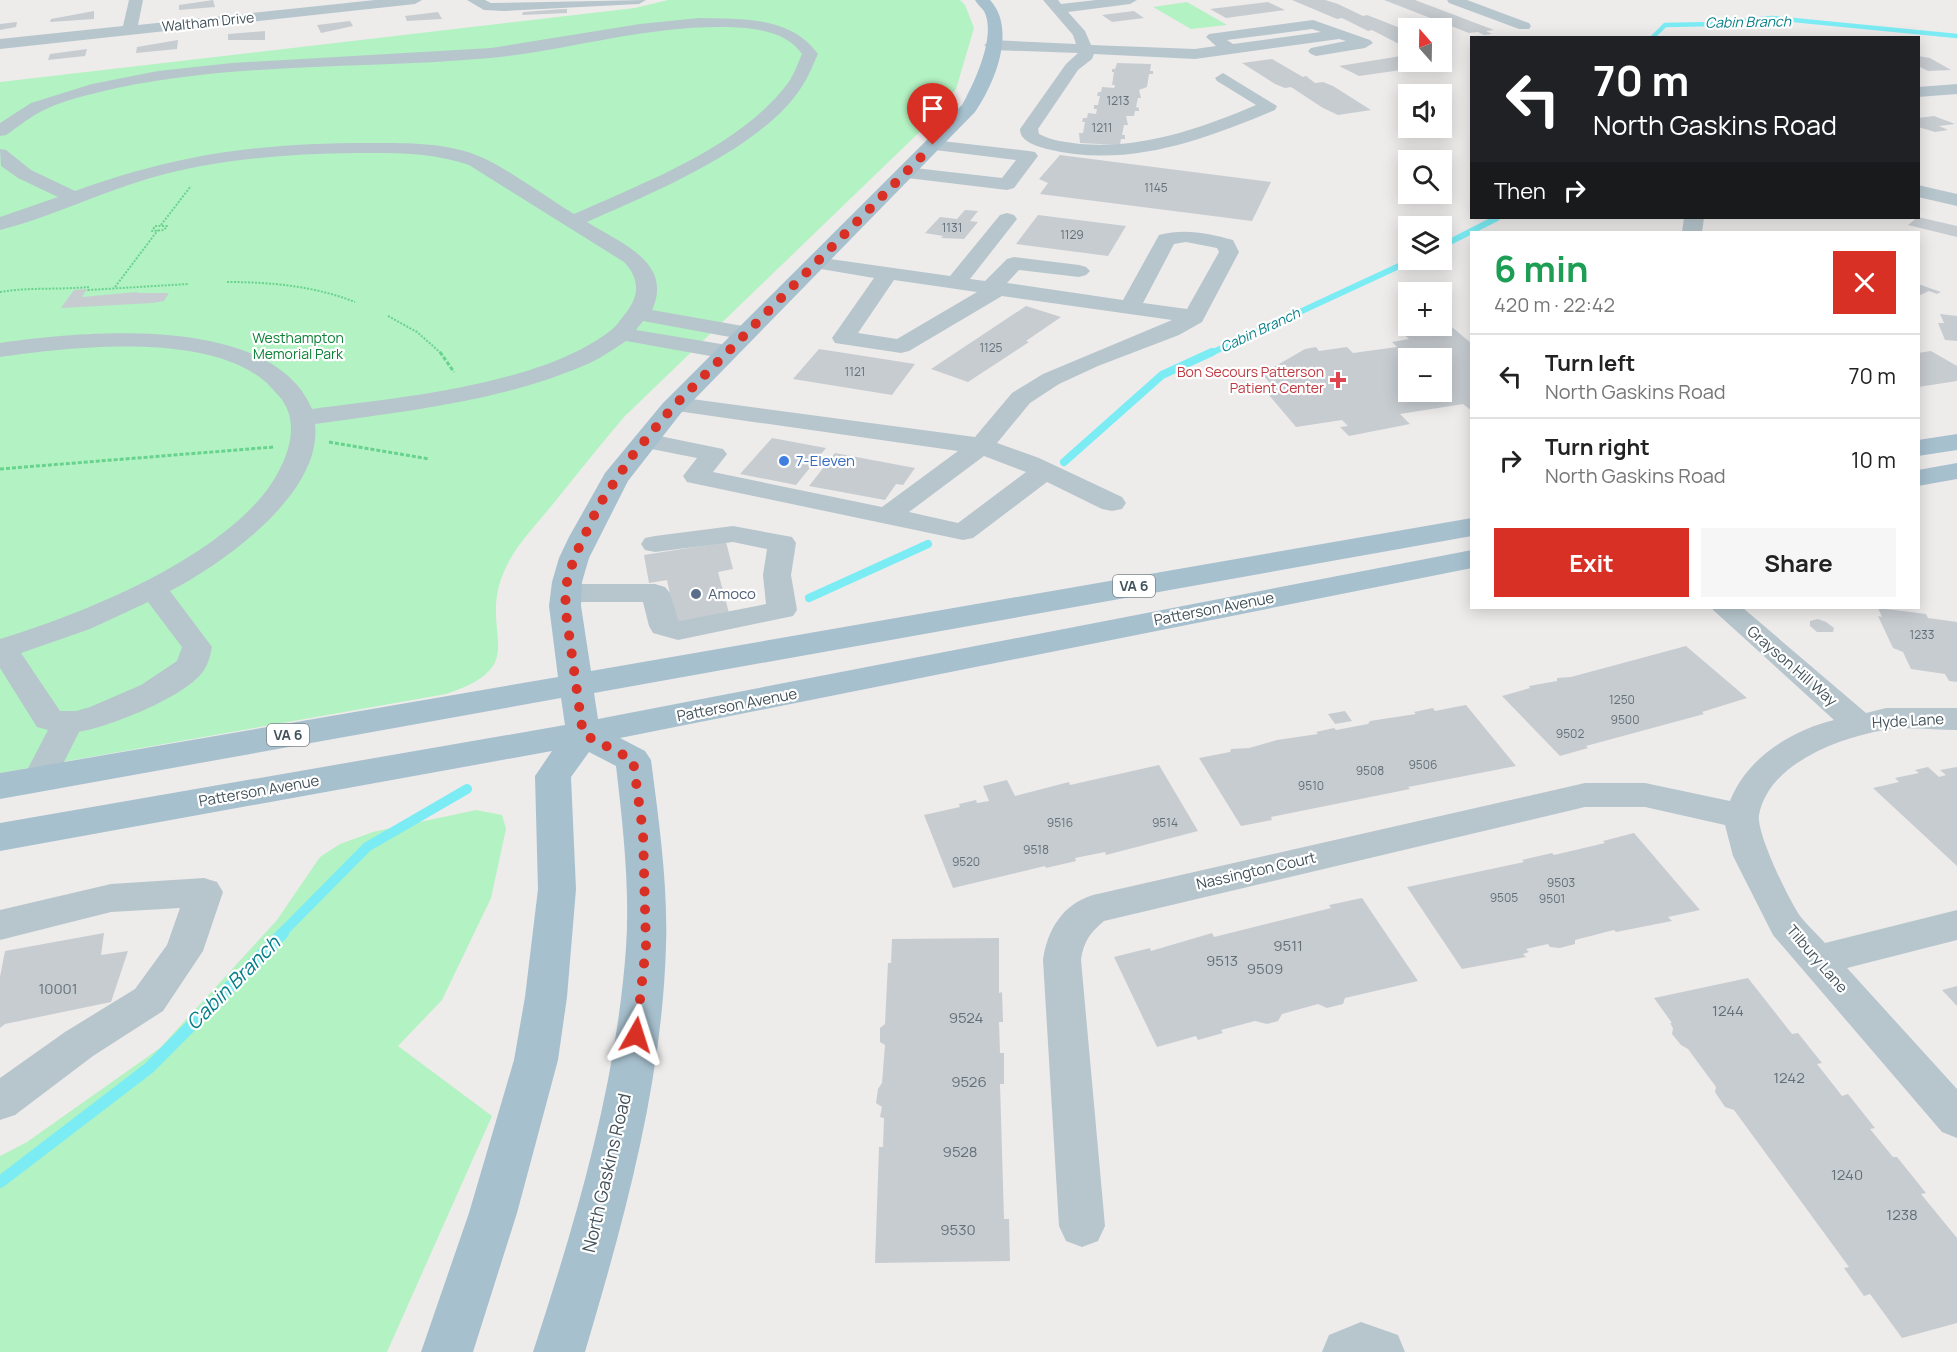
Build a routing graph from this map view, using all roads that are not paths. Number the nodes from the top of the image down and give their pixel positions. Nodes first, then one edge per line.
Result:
1 (136, 0) edge
2 (415, 0) edge
3 (474, 0) edge
4 (639, 0) edge
5 (982, 0) edge
6 (1131, 0) edge
7 (1454, 0) edge
8 (1054, 4) edge
9 (1524, 26) dead end
10 (130, 30) junction
11 (0, 44) edge
12 (992, 45) junction
13 (1085, 48) junction
14 (1303, 53) dead end
15 (1223, 78) dead end
16 (1957, 90) edge
17 (1920, 92) edge
18 (1, 130) edge
19 (933, 145) junction
20 (4, 162) edge
21 (906, 173) junction
22 (1920, 191) edge
23 (76, 198) junction
24 (1957, 200) edge
25 (1007, 219) dead end
26 (572, 222) junction
27 (0, 224) edge
28 (816, 263) junction
29 (1079, 271) dead end
30 (888, 273) junction
31 (956, 282) junction
32 (995, 287) junction
33 (1130, 307) junction
34 (639, 314) junction
35 (1194, 317) junction
36 (746, 333) junction
37 (622, 334) junction
38 (0, 350) edge
39 (726, 352) junction
40 (677, 404) junction
41 (753, 416) junction
42 (302, 431) junction
43 (645, 441) junction
44 (1957, 442) edge
45 (981, 446) junction
46 (1920, 448) edge
47 (714, 454) junction
48 (1045, 471) junction
49 (1957, 471) edge
50 (1920, 478) edge
51 (1112, 503) dead end
52 (887, 516) junction
53 (1470, 526) edge
54 (655, 544) dead end
55 (1470, 559) edge
56 (153, 588) junction
57 (567, 593) junction
58 (1727, 609) edge
59 (782, 610) junction
60 (797, 645) junction
61 (1, 649) edge
62 (576, 685) junction
63 (1957, 719) edge
64 (68, 722) junction
65 (1859, 724) junction
66 (583, 734) junction
67 (40, 778) junction
68 (0, 786) edge
69 (1741, 817) junction
70 (0, 837) edge
71 (0, 925) edge
72 (1957, 925) edge
73 (1816, 960) junction
74 (0, 1102) edge
75 (1957, 1119) edge
76 (1082, 1226) dead end
77 (447, 1352) edge
78 (559, 1352) edge
79 (1346, 1352) edge
80 (1381, 1352) edge

1 - 10 street
2 - 10 street, Waltham Drive
3 - 4 street
5 - 12 main road
6 - 8 street
7 - 9 street
8 - 13 street
10 - 11 street, Waltham Drive
12 - 13 street
12 - 19 main road
13 - 14 street
13 - 15 street
16 - 17 street
18 - 26 street
19 - 21 main road
19 - 21 street
20 - 23 street
21 - 28 main road
22 - 24 street
23 - 26 street
23 - 27 street
25 - 31 street
26 - 34 street
28 - 30 street
28 - 36 main road
29 - 32 street
30 - 31 street
30 - 32 street
31 - 32 street
32 - 33 street
33 - 35 street
33 - 35 street
34 - 36 street
34 - 37 street
35 - 45 street
36 - 39 main road
37 - 39 street
37 - 42 street
38 - 42 street
39 - 40 main road
40 - 41 street
40 - 43 main road
41 - 45 street
41 - 47 street
42 - 56 street
43 - 47 street
43 - 57 main road
44 - 46 main road
45 - 48 street
45 - 52 street
47 - 52 street
48 - 51 street
48 - 52 street
49 - 50 main road
53 - 60 main road, VA 6
54 - 59 street
55 - 66 main road, Patterson Avenue
56 - 61 street
56 - 64 street
57 - 59 street
57 - 62 main road
58 - 65 street, Grayson Hill Way
59 - 60 street
60 - 62 main road, VA 6
61 - 64 street
62 - 66 main road
62 - 67 main road, VA 6
63 - 65 street, Hyde Lane
64 - 67 street
65 - 69 street
66 - 70 main road, Patterson Avenue
66 - 77 main road
66 - 78 main road, North Gaskins Road
67 - 68 main road, VA 6
69 - 73 street, Tilbury Lane
69 - 76 street, Nassington Court
71 - 74 street
72 - 73 street
73 - 75 street, Tilbury Lane
79 - 80 street

